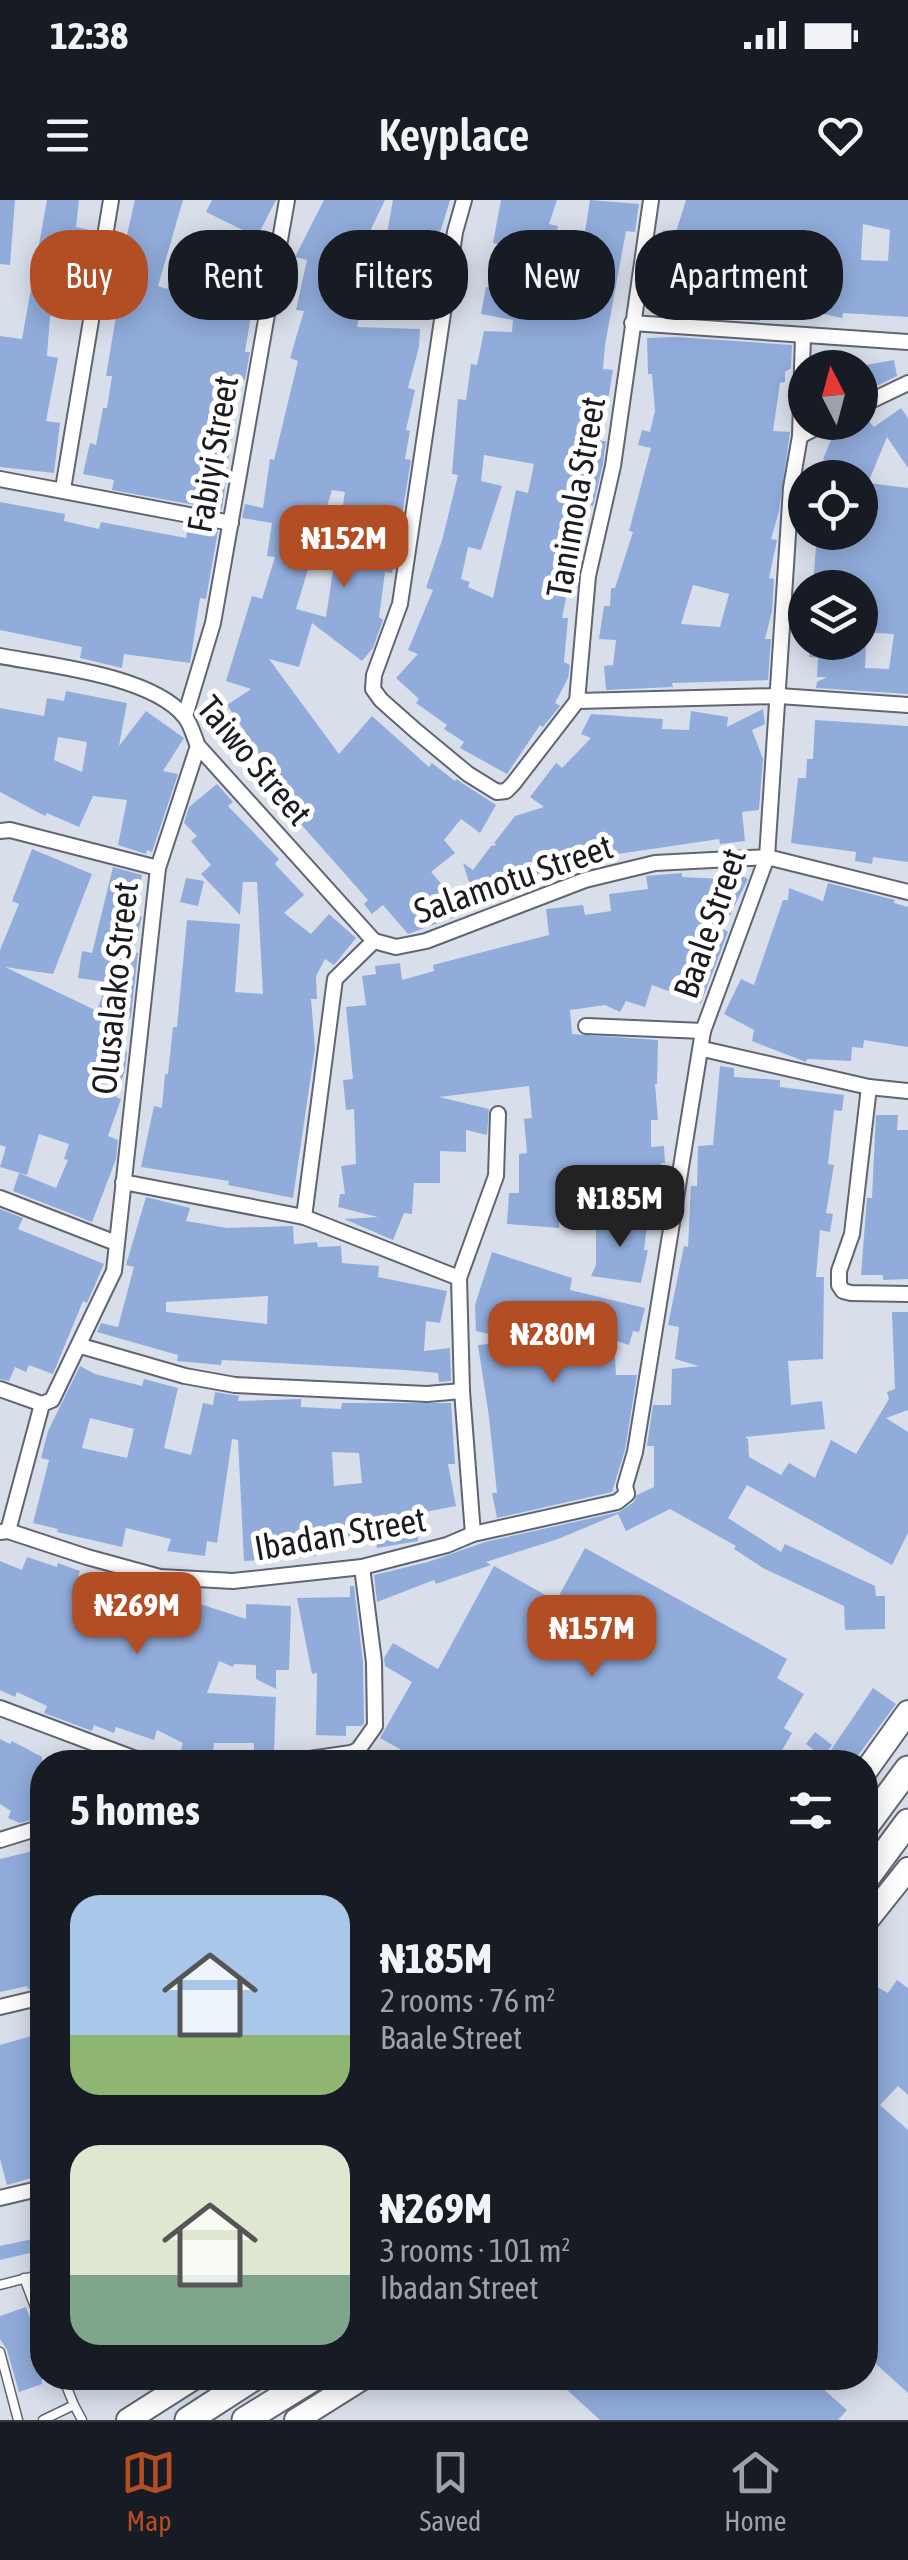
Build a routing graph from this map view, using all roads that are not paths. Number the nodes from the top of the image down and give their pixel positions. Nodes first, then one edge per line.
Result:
1 (111, 200) edge
2 (288, 200) edge
3 (464, 200) edge
4 (651, 200) edge
5 (632, 324) junction
6 (802, 335) junction
7 (908, 342) edge
8 (802, 350) edge
9 (908, 383) edge
10 (878, 397) edge
11 (799, 440) edge
12 (0, 479) edge
13 (63, 489) junction
14 (231, 524) junction
15 (0, 656) edge
16 (779, 696) junction
17 (577, 701) junction
18 (908, 705) edge
19 (185, 716) junction
20 (198, 746) junction
21 (0, 831) edge
22 (766, 857) junction
23 (158, 868) junction
24 (908, 892) edge
25 (374, 941) junction
26 (586, 1026) dead end
27 (704, 1031) junction
28 (703, 1049) junction
29 (868, 1087) junction
30 (908, 1091) edge
31 (498, 1114) dead end
32 (122, 1182) junction
33 (0, 1198) edge
34 (304, 1216) junction
35 (116, 1243) junction
36 (459, 1278) junction
37 (908, 1294) edge
38 (80, 1346) junction
39 (0, 1389) edge
40 (462, 1391) junction
41 (42, 1404) junction
42 (601, 1505) joint
43 (4, 1532) edge
44 (472, 1534) junction
45 (362, 1567) junction
46 (0, 1708) edge
47 (908, 1712) edge
48 (112, 1750) edge
49 (358, 1750) edge
50 (878, 1754) edge
51 (908, 1769) edge
52 (878, 1809) edge
53 (908, 1822) edge
54 (30, 1831) edge
55 (0, 1840) edge
56 (878, 1862) edge
57 (908, 1869) edge
58 (878, 1907) edge
59 (30, 2000) edge
60 (0, 2007) edge
61 (30, 2191) edge
62 (0, 2198) edge
63 (30, 2277) edge
64 (24, 2278) junction
65 (0, 2285) edge
66 (30, 2294) edge
67 (0, 2352) edge
68 (68, 2390) edge
69 (175, 2390) edge
70 (234, 2390) edge
71 (294, 2390) edge
72 (347, 2390) edge
73 (74, 2406) junction
74 (18, 2420) edge
75 (44, 2420) edge
76 (82, 2420) edge
77 (128, 2420) edge
78 (188, 2420) edge
79 (245, 2420) edge
80 (296, 2420) edge

1 - 13 street
2 - 14 street, Fabiyi Street
3 - 17 street
4 - 5 street, Tanimola Street
5 - 6 street
5 - 17 street, Tanimola Street
6 - 7 street
6 - 8 street, Baale Street
9 - 10 street
11 - 16 street, Baale Street
12 - 13 street
13 - 14 street
14 - 19 street, Fabiyi Street
15 - 19 street, Taiwo Street
16 - 17 street
16 - 18 street
16 - 22 street, Baale Street
19 - 20 street, Taiwo Street
20 - 23 street, Olusalako Street
20 - 25 street, Taiwo Street
21 - 23 street
22 - 24 street, Salamotu Street
22 - 25 street, Salamotu Street
22 - 27 street, Baale Street
23 - 32 street, Olusalako Street
25 - 34 street
26 - 27 street
27 - 28 street, Baale Street
28 - 29 street
28 - 42 street, Baale Street
29 - 30 street
29 - 37 street
31 - 36 street
32 - 34 street
32 - 35 street, Olusalako Street
33 - 35 street
34 - 36 street
35 - 38 street, Olusalako Street
36 - 40 street
38 - 40 street
38 - 41 street, Olusalako Street
39 - 41 street
40 - 44 street
41 - 43 street
42 - 44 street, Ibadan Street
43 - 45 street, Ibadan Street
44 - 45 street, Ibadan Street
45 - 49 street
46 - 48 street
47 - 50 main road
51 - 52 highway
53 - 56 highway
54 - 55 street
57 - 58 main road
59 - 60 street
61 - 62 street
63 - 64 lane
64 - 65 lane
64 - 66 lane
67 - 74 lane
68 - 73 lane
69 - 77 main road
70 - 78 highway
71 - 79 highway
72 - 80 main road
73 - 75 lane
73 - 76 lane

